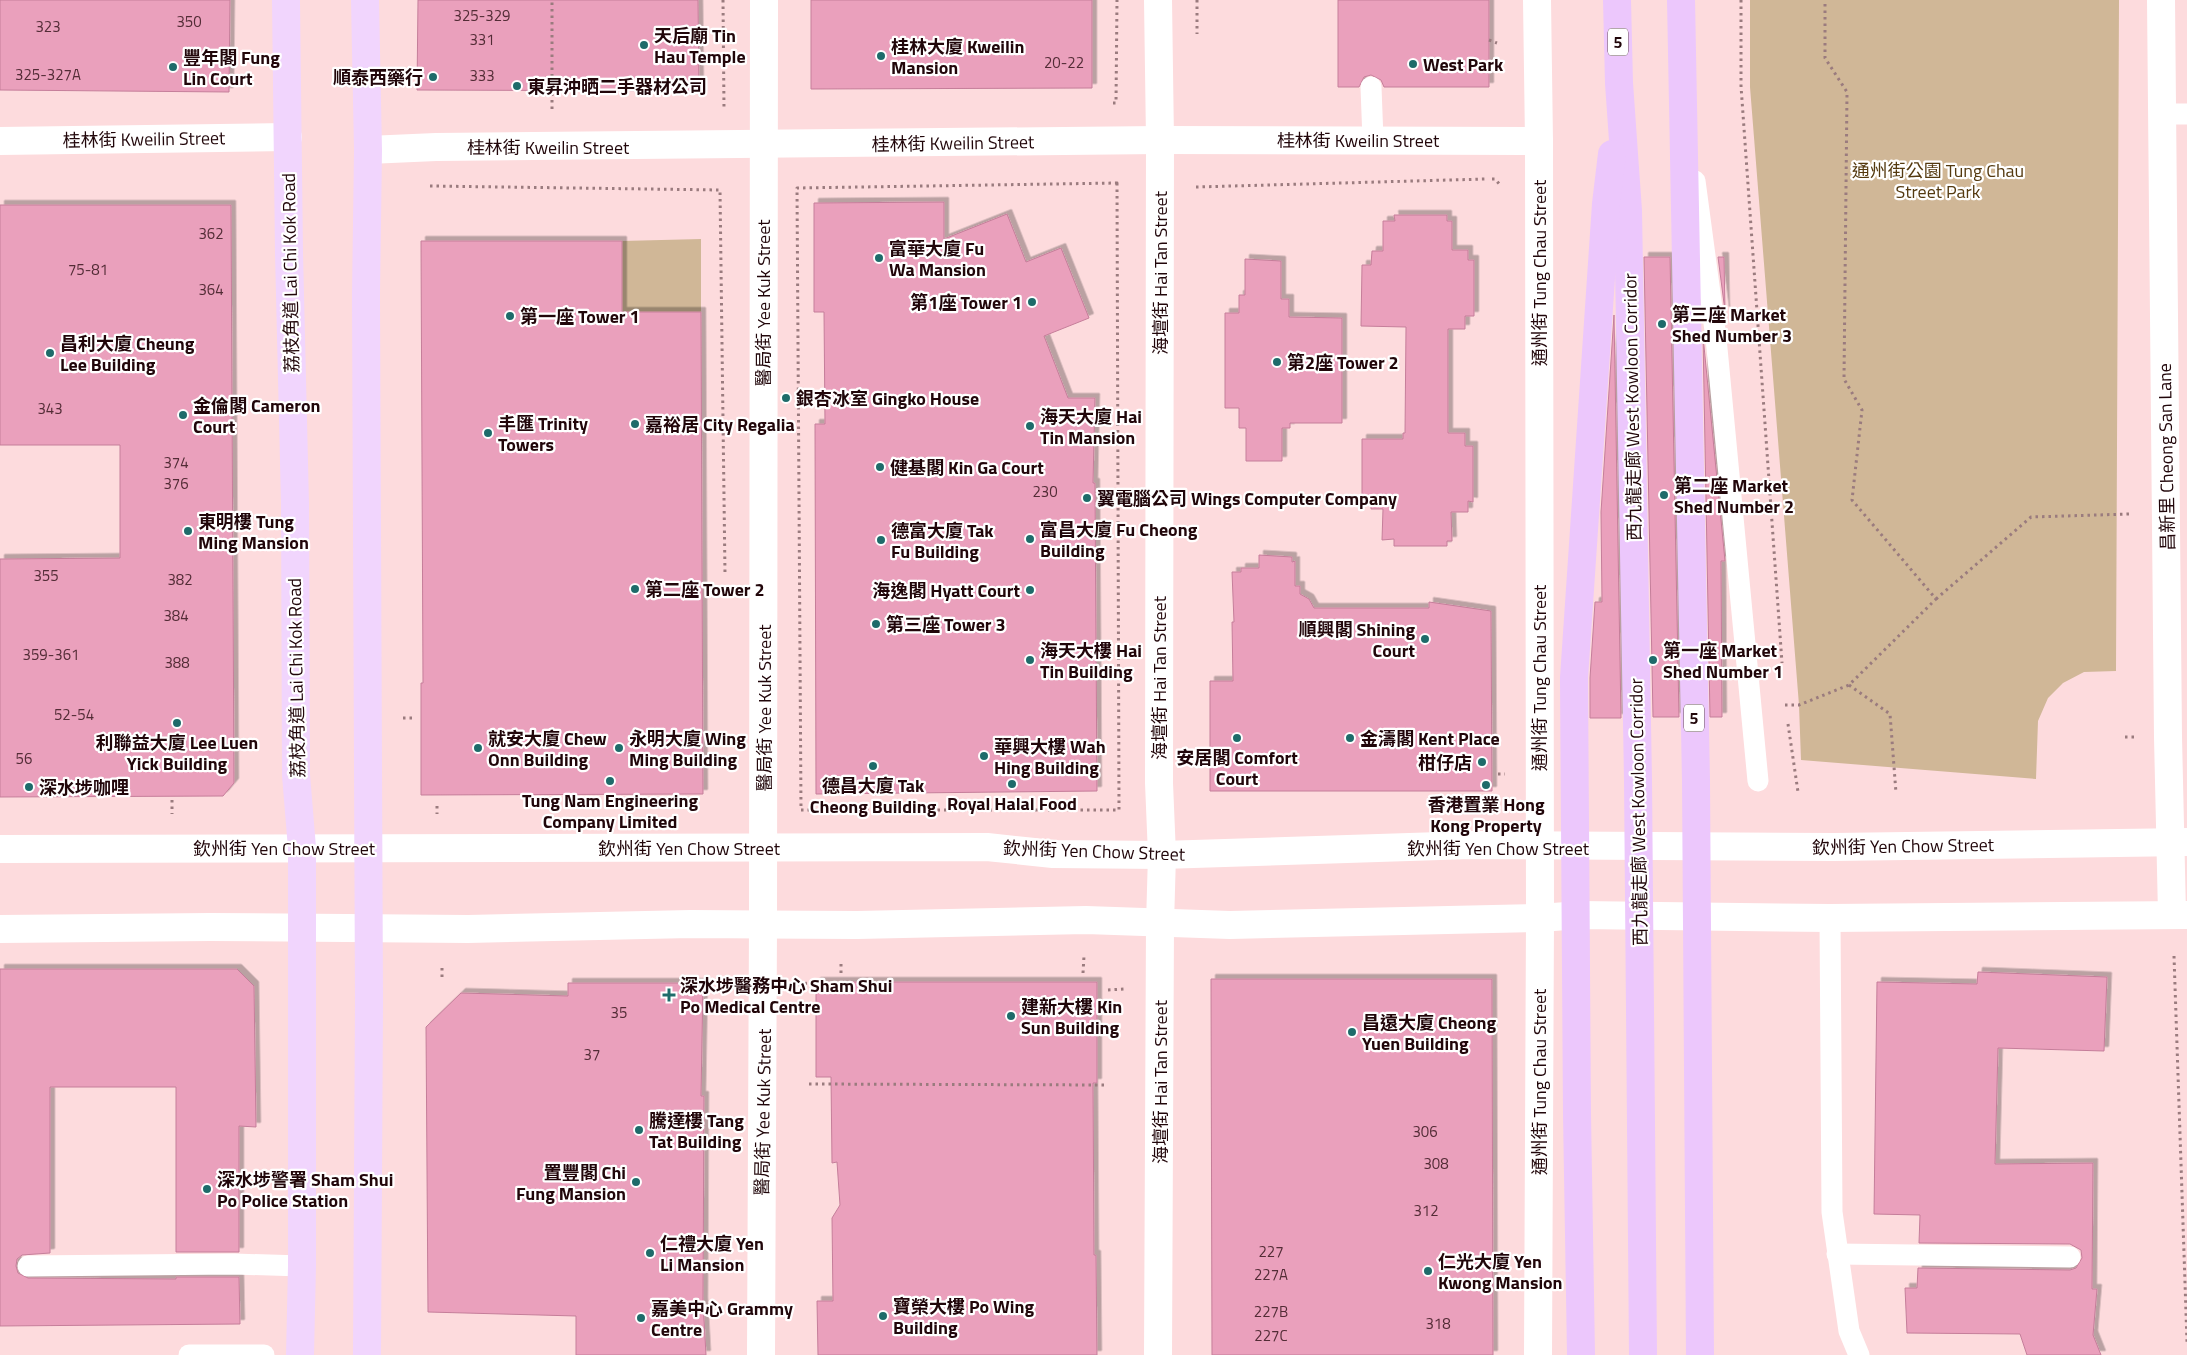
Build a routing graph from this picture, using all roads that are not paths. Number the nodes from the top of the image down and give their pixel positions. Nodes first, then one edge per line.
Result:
1 (286, 0) edge
2 (366, 0) edge
3 (764, 0) edge
4 (1158, 0) edge
5 (1537, 0) edge
6 (1618, 0) edge
7 (1680, 0) edge
8 (2161, 0) edge
9 (1682, 82) junction
10 (1619, 83) junction
11 (1371, 87) dead end
12 (2175, 114) edge
13 (288, 137) junction
14 (1160, 140) junction
15 (1373, 140) junction
16 (0, 141) edge
17 (1539, 141) junction
18 (763, 146) junction
19 (368, 150) junction
20 (1758, 781) dead end
21 (2179, 842) edge
22 (1538, 847) junction
23 (302, 848) junction
24 (369, 848) junction
25 (765, 848) junction
26 (0, 849) edge
27 (1162, 855) junction
28 (2180, 914) edge
29 (1540, 918) junction
30 (1830, 918) junction
31 (1160, 924) junction
32 (763, 925) junction
33 (0, 928) edge
34 (302, 928) junction
35 (369, 929) junction
36 (1837, 1254) junction
37 (2070, 1257) dead end
38 (28, 1266) dead end
39 (302, 1266) junction
40 (189, 1355) edge
41 (264, 1355) edge
42 (300, 1355) edge
43 (367, 1355) edge
44 (761, 1355) edge
45 (1158, 1355) edge
46 (1538, 1355) edge
47 (1581, 1355) edge
48 (1643, 1355) edge
49 (1700, 1355) edge
50 (1859, 1355) edge

1 - 13 main road, 荔枝角道 Lai Chi Kok Road
2 - 19 main road
3 - 18 street, 醫局街 Yee Kuk Street
4 - 14 street, 海壇街 Hai Tan Street
5 - 17 street, 通州街 Tung Chau Street
6 - 10 highway, 西九龍走廊 West Kowloon Corridor / 5
7 - 9 highway, 5
8 - 12 street, 昌新里 Cheong San Lane
9 - 20 lane
9 - 49 highway, 5
10 - 47 highway
10 - 48 highway, 西九龍走廊 West Kowloon Corridor / 5
11 - 15 lane
12 - 21 street, 昌新里 Cheong San Lane
13 - 16 street, 桂林街 Kweilin Street
13 - 23 main road, 荔枝角道 Lai Chi Kok Road
14 - 15 street, 桂林街 Kweilin Street
14 - 18 street, 桂林街 Kweilin Street
14 - 27 street, 海壇街 Hai Tan Street
15 - 17 street, 桂林街 Kweilin Street
17 - 22 street, 通州街 Tung Chau Street
18 - 19 street, 桂林街 Kweilin Street
18 - 25 street, 醫局街 Yee Kuk Street
19 - 24 main road
21 - 22 street, 欽州街 Yen Chow Street
21 - 28 street, 昌新里 Cheong San Lane
22 - 27 street, 欽州街 Yen Chow Street
22 - 29 street, 通州街 Tung Chau Street
23 - 24 street, 欽州街 Yen Chow Street
23 - 26 street, 欽州街 Yen Chow Street
23 - 34 main road, 荔枝角道 Lai Chi Kok Road
24 - 25 street, 欽州街 Yen Chow Street
24 - 35 main road
25 - 27 street, 欽州街 Yen Chow Street
25 - 32 street, 醫局街 Yee Kuk Street
27 - 31 street, 海壇街 Hai Tan Street
28 - 30 street
29 - 30 street
29 - 31 street
29 - 46 street, 通州街 Tung Chau Street
30 - 36 lane
31 - 32 street
31 - 45 street, 海壇街 Hai Tan Street
32 - 35 street
32 - 44 street, 醫局街 Yee Kuk Street
33 - 34 street
34 - 35 street
34 - 39 main road, 荔枝角道 Lai Chi Kok Road
35 - 43 main road
36 - 37 lane
36 - 50 lane
38 - 39 lane
39 - 42 main road, 荔枝角道 Lai Chi Kok Road
40 - 41 lane

